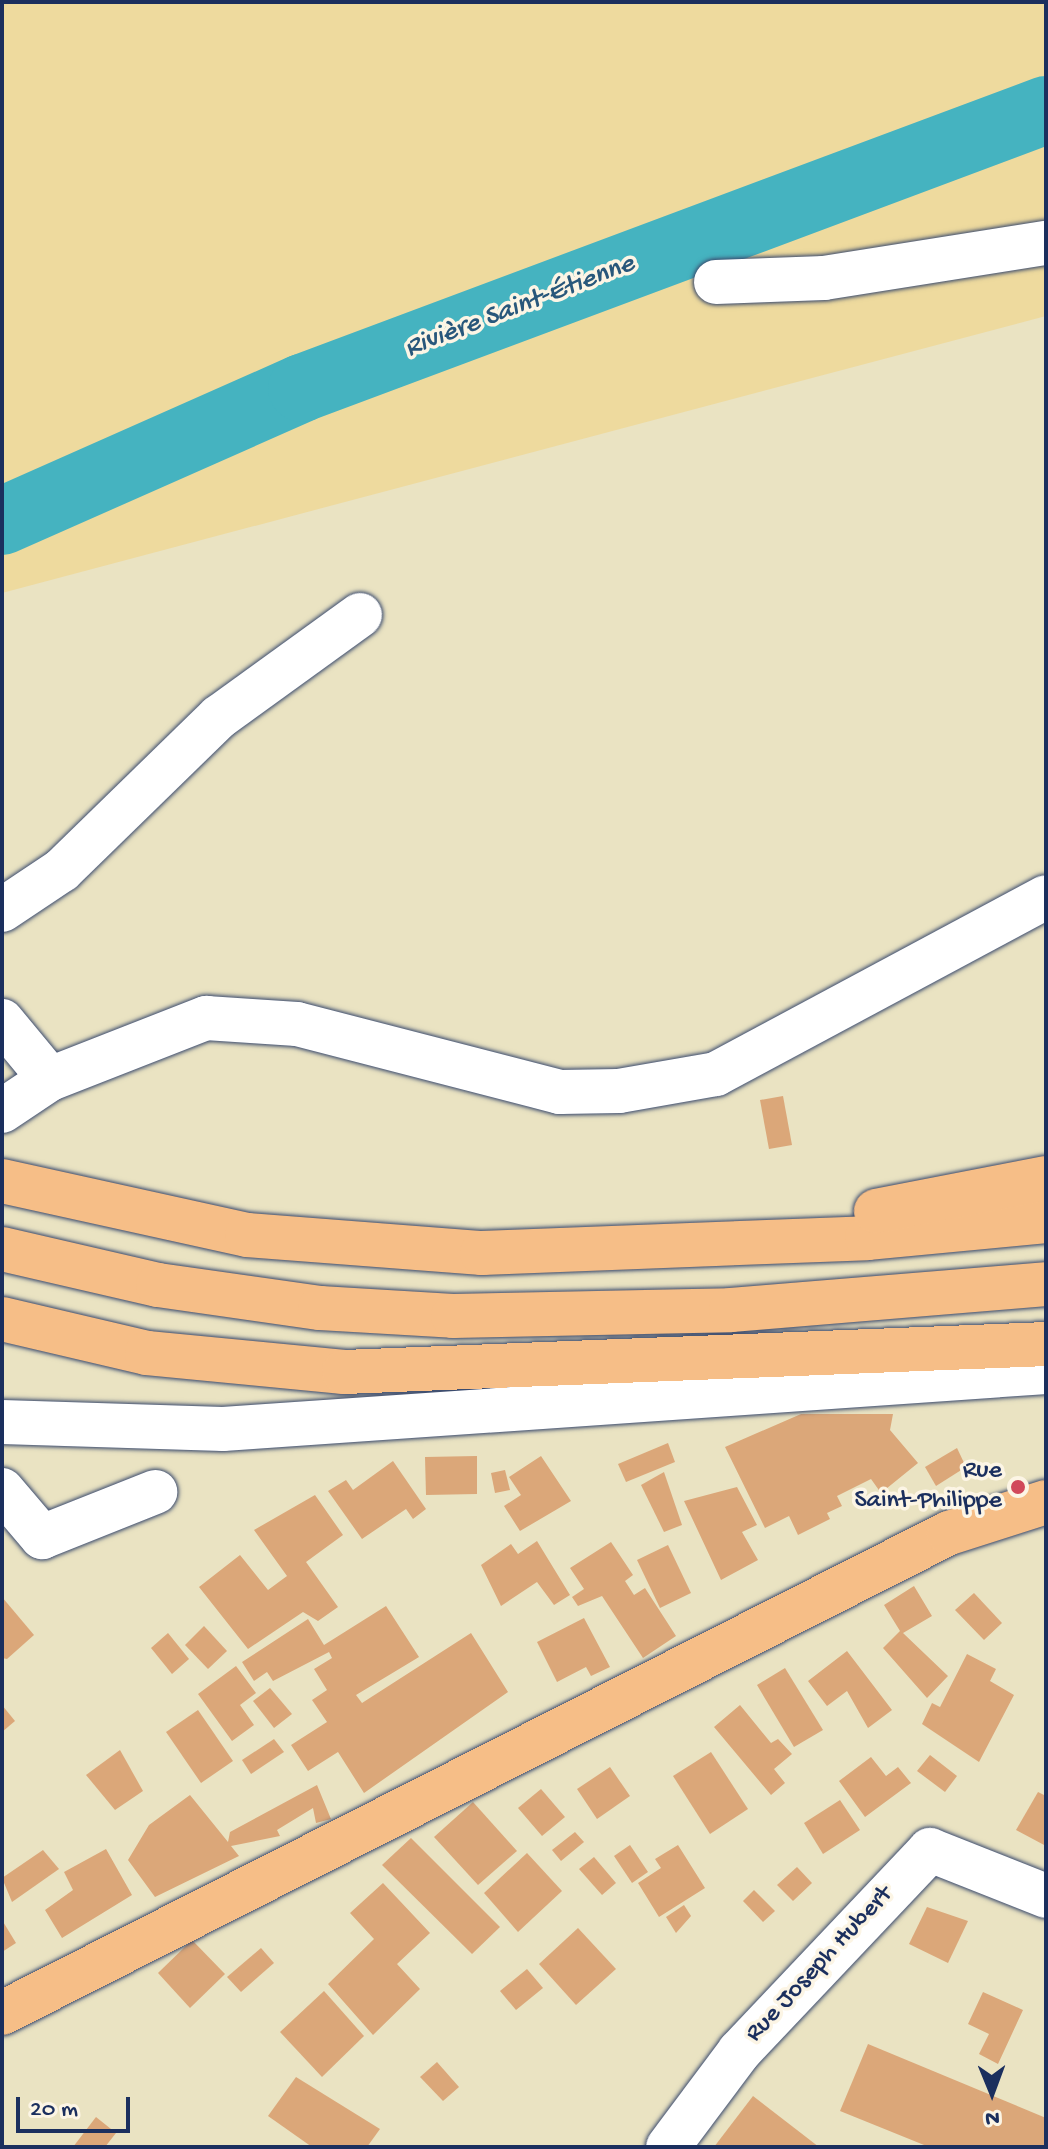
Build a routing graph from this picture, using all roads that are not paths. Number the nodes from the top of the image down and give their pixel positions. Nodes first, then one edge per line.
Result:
1 (1046, 243) edge
2 (716, 282) dead end
3 (360, 615) dead end
4 (1046, 897) edge
5 (2, 910) edge
6 (2, 1021) edge
7 (50, 1079) junction
8 (2, 1111) edge
9 (1046, 1178) edge
10 (2, 1181) edge
11 (1046, 1221) edge
12 (669, 1244) junction
13 (9, 1251) edge
14 (1046, 1284) edge
15 (2, 1319) edge
16 (1046, 1344) edge
17 (1046, 1372) edge
18 (2, 1422) edge
19 (2, 1490) edge
20 (155, 1492) dead end
21 (1046, 1502) edge
22 (1046, 1896) edge
23 (2, 2013) edge
24 (668, 2147) edge

1 - 2 street
3 - 5 street
4 - 7 street
6 - 7 street
7 - 8 street
9 - 12 main road
10 - 12 main road
11 - 12 main road
13 - 14 main road
15 - 16 main road
17 - 18 street
19 - 20 street
21 - 23 main road
22 - 24 street, Rue Joseph Hubert

